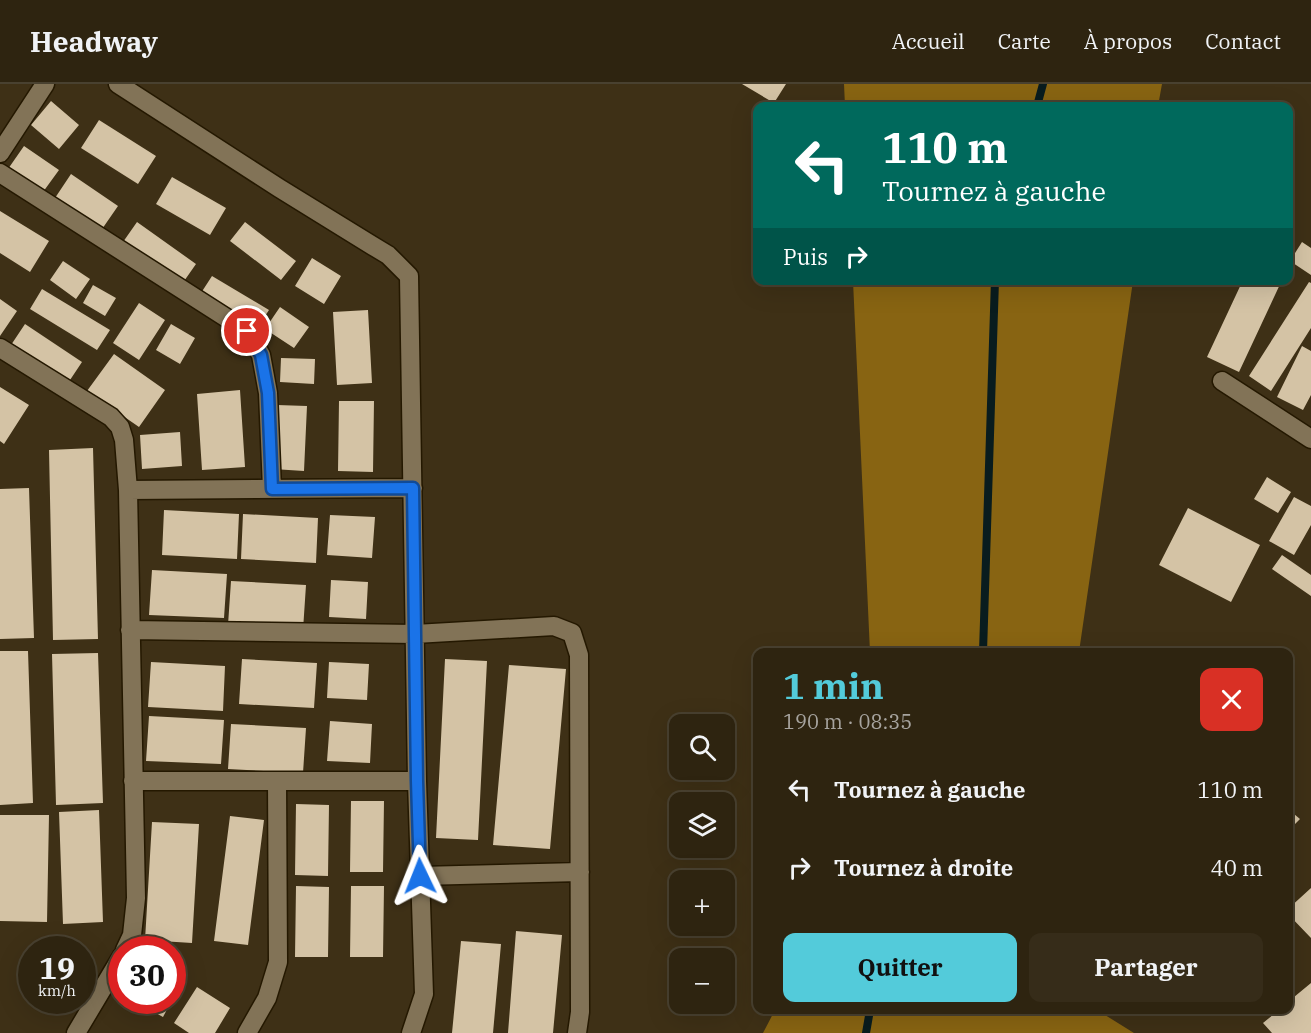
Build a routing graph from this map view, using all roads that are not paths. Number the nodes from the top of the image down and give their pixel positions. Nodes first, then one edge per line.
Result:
1 (45, 84) edge
2 (118, 84) edge
3 (0, 153) edge
4 (0, 174) edge
5 (0, 348) edge
6 (1222, 381) dead end
7 (1311, 439) edge
8 (413, 488) junction
9 (272, 489) junction
10 (128, 490) junction
11 (130, 630) junction
12 (415, 634) junction
13 (133, 781) junction
14 (277, 781) junction
15 (417, 781) junction
16 (580, 872) junction
17 (420, 876) junction
18 (132, 936) edge
19 (108, 979) edge
20 (76, 1033) edge
21 (247, 1033) edge
22 (411, 1033) edge
23 (577, 1033) edge

1 - 3 street
2 - 8 street
4 - 9 street
5 - 10 street
6 - 7 street
8 - 9 street
8 - 12 street
9 - 10 street
10 - 11 street
11 - 12 street
11 - 13 street
12 - 15 street
12 - 16 street
13 - 14 street
13 - 18 street
14 - 15 street
14 - 21 street
15 - 17 street
16 - 17 street
16 - 23 street
17 - 22 street
19 - 20 street

